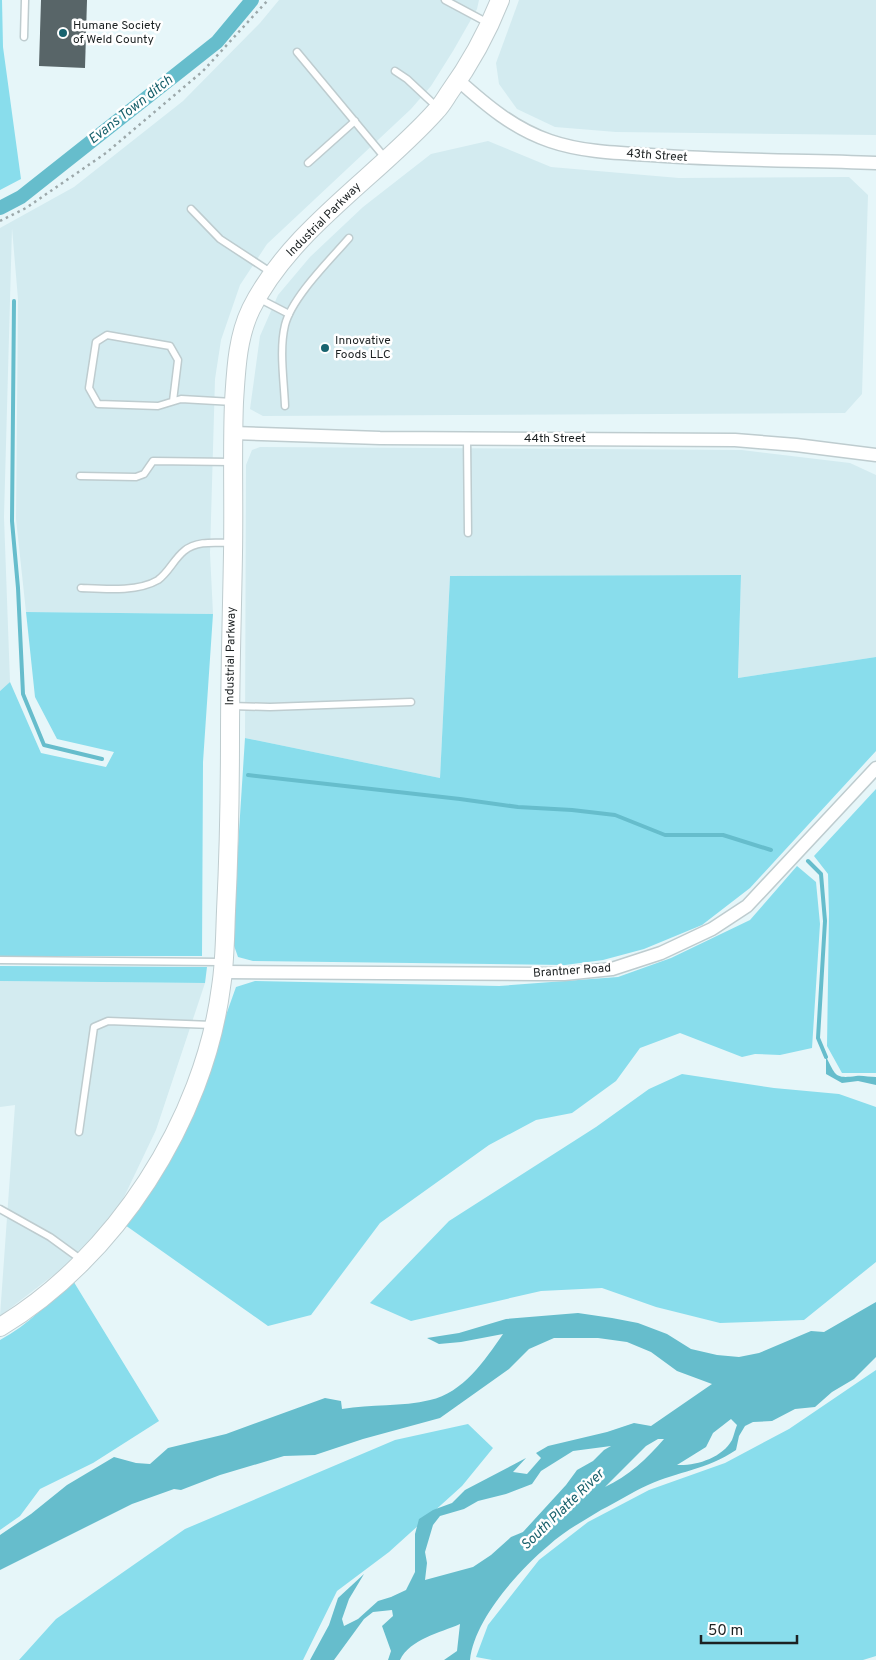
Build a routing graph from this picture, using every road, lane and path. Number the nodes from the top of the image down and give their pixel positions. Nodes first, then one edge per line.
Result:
1 (25, 0) edge
2 (268, 0) edge
3 (445, 0) edge
4 (500, 0) edge
5 (452, 2) edge
6 (491, 24) junction
7 (24, 37) dead end
8 (297, 52) dead end
9 (395, 71) dead end
10 (458, 80) junction
11 (439, 109) junction
12 (355, 122) junction
13 (387, 160) junction
14 (308, 163) dead end
15 (876, 163) edge
16 (191, 209) dead end
17 (0, 221) edge
18 (349, 238) dead end
19 (273, 274) junction
20 (257, 298) junction
21 (289, 314) junction
22 (174, 401) junction
23 (234, 402) junction
24 (285, 406) dead end
25 (233, 433) junction
26 (467, 438) junction
27 (876, 455) edge
28 (233, 462) junction
29 (80, 476) dead end
30 (468, 533) dead end
31 (234, 543) junction
32 (81, 588) dead end
33 (411, 702) dead end
34 (230, 706) junction
35 (876, 768) edge
36 (0, 960) edge
37 (223, 967) junction
38 (213, 1025) junction
39 (79, 1132) dead end
40 (0, 1209) edge
41 (84, 1262) junction
42 (0, 1327) edge

1 - 7 lane
2 - 17 path
3 - 5 lane
4 - 6 street, Industrial Parkway
5 - 6 lane
6 - 10 street, Industrial Parkway
8 - 12 lane
9 - 11 lane
10 - 11 street, Industrial Parkway
10 - 15 street, 43th Street
11 - 13 street, Industrial Parkway
12 - 13 lane
12 - 14 lane
13 - 19 street, Industrial Parkway
16 - 19 lane
18 - 21 lane
19 - 20 street, Industrial Parkway
20 - 21 lane
20 - 23 street, Industrial Parkway
21 - 24 lane
22 - 22 lane
22 - 23 lane
23 - 25 street, Industrial Parkway
25 - 26 street, 44th Street
25 - 28 street, Industrial Parkway
26 - 27 street, 44th Street
26 - 30 lane
28 - 29 lane
28 - 31 street, Industrial Parkway
31 - 32 lane
31 - 34 street, Industrial Parkway
33 - 34 lane
34 - 37 street, Industrial Parkway
35 - 37 street, Brantner Road
36 - 37 lane
37 - 38 street, Industrial Parkway
38 - 39 lane
38 - 41 street, Industrial Parkway
40 - 41 lane
41 - 42 street, Industrial Parkway

